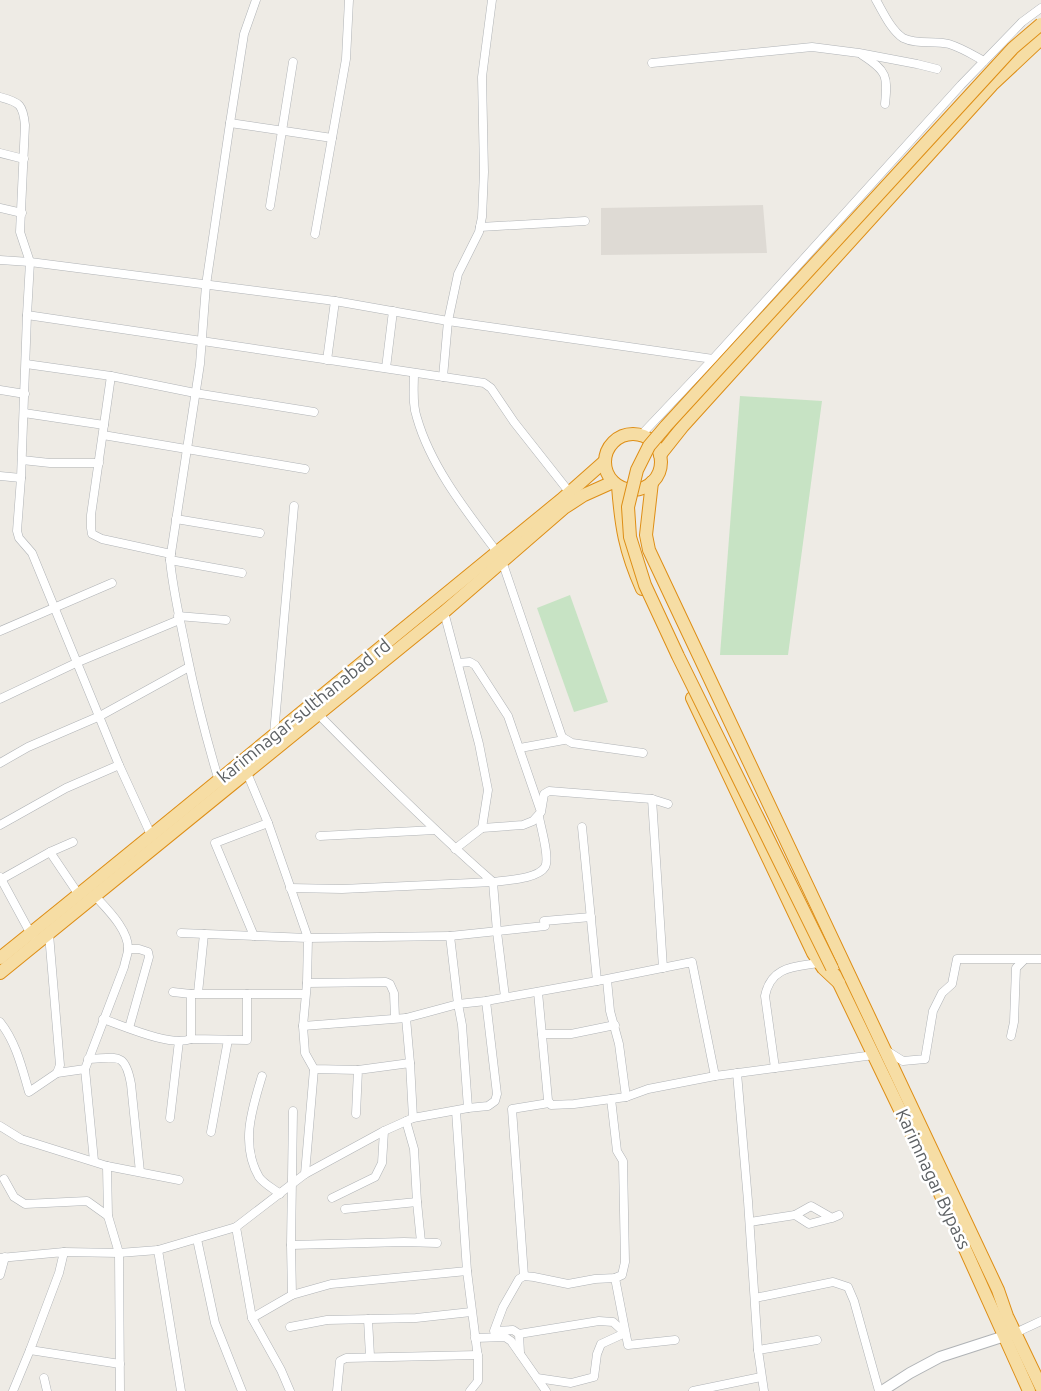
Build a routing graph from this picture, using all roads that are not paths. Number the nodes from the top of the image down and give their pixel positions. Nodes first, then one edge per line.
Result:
1 (256, 0) edge
2 (349, 0) edge
3 (492, 0) edge
4 (876, 0) edge
5 (1041, 8) edge
6 (1041, 24) edge
7 (1041, 40) edge
8 (858, 53) junction
9 (984, 61) junction
10 (292, 62) dead end
11 (652, 63) dead end
12 (937, 69) dead end
13 (0, 97) edge
14 (885, 104) dead end
15 (230, 123) junction
16 (283, 131) junction
17 (332, 138) junction
18 (0, 153) edge
19 (24, 158) junction
20 (270, 206) dead end
21 (0, 208) edge
22 (22, 214) junction
23 (585, 221) dead end
24 (480, 227) junction
25 (315, 234) dead end
26 (0, 260) edge
27 (30, 262) junction
28 (206, 285) junction
29 (335, 301) junction
30 (393, 311) junction
31 (27, 315) junction
32 (448, 321) junction
33 (202, 340) junction
34 (713, 358) junction
35 (327, 360) junction
36 (26, 364) junction
37 (386, 368) junction
38 (414, 373) junction
39 (111, 376) junction
40 (443, 377) junction
41 (0, 390) edge
42 (25, 394) junction
43 (196, 394) junction
44 (314, 412) dead end
45 (24, 414) junction
46 (104, 424) junction
47 (103, 434) junction
48 (641, 435) junction
49 (187, 449) junction
50 (660, 455) junction
51 (22, 460) junction
52 (605, 461) junction
53 (99, 463) junction
54 (305, 469) dead end
55 (0, 476) edge
56 (21, 478) junction
57 (652, 482) junction
58 (615, 484) junction
59 (570, 493) junction
60 (294, 506) dead end
61 (176, 519) junction
62 (260, 533) dead end
63 (170, 557) junction
64 (500, 557) junction
65 (242, 573) dead end
66 (112, 582) dead end
67 (55, 608) junction
68 (444, 612) junction
69 (179, 618) junction
70 (226, 620) dead end
71 (0, 631) edge
72 (78, 662) junction
73 (458, 662) junction
74 (189, 667) junction
75 (0, 699) edge
76 (318, 714) junction
77 (100, 716) junction
78 (274, 734) junction
79 (564, 740) junction
80 (520, 748) junction
81 (643, 752) dead end
82 (0, 763) edge
83 (119, 765) junction
84 (247, 773) junction
85 (219, 781) junction
86 (652, 799) junction
87 (668, 804) dead end
88 (540, 815) junction
89 (268, 823) junction
90 (0, 826) edge
91 (582, 827) dead end
92 (482, 828) junction
93 (435, 830) junction
94 (152, 836) junction
95 (320, 836) dead end
96 (73, 842) dead end
97 (455, 849) junction
98 (50, 852) junction
99 (0, 879) edge
100 (493, 882) junction
101 (290, 888) junction
102 (79, 895) junction
103 (95, 896) junction
104 (591, 917) junction
105 (497, 932) junction
106 (181, 933) dead end
107 (49, 934) junction
108 (204, 934) junction
109 (254, 936) junction
110 (450, 936) junction
111 (308, 938) junction
112 (34, 939) junction
113 (128, 949) junction
114 (0, 958) edge
115 (1041, 959) edge
116 (1024, 960) junction
117 (820, 963) junction
118 (663, 968) junction
119 (0, 973) edge
120 (608, 980) junction
121 (598, 982) junction
122 (307, 983) junction
123 (839, 983) junction
124 (172, 992) dead end
125 (538, 992) junction
126 (194, 994) junction
127 (247, 994) junction
128 (305, 994) junction
129 (505, 997) junction
130 (486, 1001) junction
131 (458, 1004) junction
132 (395, 1018) junction
133 (406, 1018) junction
134 (102, 1019) junction
135 (0, 1022) edge
136 (615, 1025) junction
137 (303, 1026) junction
138 (129, 1028) junction
139 (542, 1034) junction
140 (1011, 1036) dead end
141 (191, 1039) junction
142 (228, 1040) junction
143 (179, 1041) junction
144 (880, 1053) junction
145 (88, 1059) junction
146 (410, 1063) junction
147 (775, 1068) junction
148 (85, 1069) junction
149 (314, 1069) junction
150 (358, 1070) junction
151 (737, 1072) junction
152 (57, 1073) junction
153 (262, 1076) dead end
154 (715, 1076) junction
155 (626, 1097) junction
156 (611, 1099) junction
157 (549, 1103) junction
158 (468, 1108) junction
159 (293, 1110) dead end
160 (456, 1111) junction
161 (356, 1114) dead end
162 (170, 1118) dead end
163 (410, 1119) junction
164 (0, 1126) edge
165 (384, 1131) junction
166 (211, 1132) dead end
167 (94, 1161) junction
168 (107, 1166) junction
169 (140, 1172) junction
170 (305, 1174) junction
171 (4, 1179) dead end
172 (179, 1180) dead end
173 (293, 1184) junction
174 (280, 1194) junction
175 (332, 1198) dead end
176 (417, 1202) junction
177 (345, 1209) dead end
178 (794, 1215) junction
179 (108, 1216) junction
180 (750, 1222) junction
181 (236, 1227) junction
182 (197, 1239) junction
183 (421, 1242) junction
184 (437, 1243) dead end
185 (291, 1245) junction
186 (158, 1250) junction
187 (64, 1252) junction
188 (119, 1253) junction
189 (2, 1257) edge
190 (467, 1271) junction
191 (0, 1275) edge
192 (524, 1276) junction
193 (615, 1278) junction
194 (292, 1295) junction
195 (755, 1298) junction
196 (471, 1312) junction
197 (252, 1318) junction
198 (368, 1319) junction
199 (1041, 1321) edge
200 (290, 1327) dead end
201 (625, 1333) junction
202 (518, 1334) junction
203 (1010, 1335) junction
204 (475, 1338) junction
205 (675, 1340) dead end
206 (817, 1340) dead end
207 (30, 1350) junction
208 (758, 1350) junction
209 (520, 1353) junction
210 (478, 1355) junction
211 (370, 1356) junction
212 (120, 1364) junction
213 (761, 1377) junction
214 (44, 1378) dead end
215 (537, 1378) junction
216 (1041, 1388) edge
217 (13, 1391) edge
218 (47, 1391) edge
219 (120, 1391) edge
220 (181, 1391) edge
221 (242, 1391) edge
222 (290, 1391) edge
223 (337, 1391) edge
224 (470, 1391) edge
225 (546, 1391) edge
226 (693, 1391) edge
227 (764, 1391) edge
228 (880, 1391) edge
229 (1029, 1391) edge

1 - 15 street
2 - 17 street
3 - 24 street
4 - 9 street
5 - 9 street
6 - 123 highway, Karimnagar Bypass, bridge
7 - 50 highway
8 - 11 street
8 - 12 street
8 - 14 street
9 - 34 street
10 - 16 street
13 - 19 street
15 - 16 street
15 - 28 street
16 - 17 street
16 - 20 street
17 - 25 street
18 - 19 street
19 - 22 street
21 - 22 street
22 - 27 street
23 - 24 street
24 - 32 street
26 - 27 street
27 - 28 street
27 - 31 street
28 - 29 street
28 - 33 street
29 - 30 street
29 - 35 street
30 - 32 street
30 - 37 street
31 - 33 street
31 - 36 street
32 - 34 street
32 - 40 street
33 - 35 street
33 - 43 street
34 - 48 street
35 - 37 street
36 - 39 street
36 - 42 street
37 - 38 street
38 - 40 street
38 - 64 street
39 - 43 street
39 - 46 street
40 - 59 street
41 - 42 street
42 - 45 street
43 - 44 street
43 - 49 street
45 - 46 street
45 - 51 street
46 - 47 street
47 - 49 street
47 - 53 street
48 - 50 highway
48 - 52 highway
49 - 54 street
49 - 61 street
50 - 57 highway
51 - 53 street
51 - 56 street
52 - 58 highway
52 - 59 highway, karimnagar-sulthanabad rd
53 - 63 street
55 - 56 street
56 - 67 street
57 - 58 highway
57 - 144 highway
58 - 64 highway
58 - 117 highway
59 - 64 highway, karimnagar-sulthanabad rd
60 - 78 street
61 - 62 street
61 - 63 street
63 - 65 street
63 - 69 street
64 - 68 highway
64 - 78 highway, karimnagar-sulthanabad rd
64 - 79 street
66 - 67 street
67 - 71 street
67 - 72 street
68 - 73 street
68 - 76 highway
69 - 70 street
69 - 72 street
69 - 74 street
72 - 75 street
72 - 77 street
73 - 80 street
73 - 92 street
74 - 77 street
74 - 85 street
76 - 84 highway
76 - 93 street
77 - 82 street
77 - 83 street
78 - 85 highway, karimnagar-sulthanabad rd
79 - 80 street
79 - 81 street
80 - 88 street
83 - 90 street
83 - 94 street
84 - 89 street
84 - 103 highway
85 - 94 highway, karimnagar-sulthanabad rd
86 - 87 street
86 - 88 street
86 - 118 street
88 - 92 street
88 - 100 street
89 - 101 street
89 - 109 street
91 - 104 street
92 - 97 street
93 - 95 street
93 - 97 street
94 - 102 highway, karimnagar-sulthanabad rd
96 - 98 street
97 - 100 street
98 - 99 street
98 - 102 street
99 - 112 street
100 - 101 street
100 - 105 street
101 - 111 street
102 - 112 highway, karimnagar-sulthanabad rd
103 - 107 highway
103 - 113 street
104 - 105 street
104 - 121 street
105 - 110 street
105 - 129 street
106 - 108 street
107 - 112 highway
107 - 152 street
108 - 109 street
108 - 126 street
109 - 111 street
110 - 111 street
110 - 131 street
111 - 122 street
112 - 114 highway, karimnagar-sulthanabad rd
112 - 119 highway
113 - 134 street
113 - 138 street
115 - 116 street
116 - 140 street
116 - 144 street
117 - 123 highway
117 - 147 street
118 - 120 street
118 - 154 street
120 - 121 street
120 - 136 street
121 - 125 street
122 - 128 street
122 - 132 street
123 - 144 highway, Karimnagar Bypass
124 - 126 street
125 - 129 street
125 - 139 street
126 - 127 street
126 - 141 street
127 - 128 street
127 - 142 street
128 - 137 street
129 - 130 street
130 - 131 street
130 - 158 street
131 - 133 street
131 - 158 street
132 - 133 street
132 - 137 street
133 - 146 street
134 - 138 street
134 - 145 street
135 - 152 street
136 - 139 street
136 - 155 street
137 - 149 street
138 - 143 street
139 - 157 street
141 - 142 street
141 - 143 street
142 - 166 street
143 - 162 street
144 - 147 street
144 - 203 highway, Karimnagar Bypass
144 - 203 highway, Karimnagar Bypass
145 - 148 street
145 - 169 street
146 - 150 street
146 - 163 street
147 - 151 street
148 - 152 street
148 - 167 street
149 - 150 street
149 - 170 street
150 - 161 street
151 - 154 street
151 - 180 street
153 - 174 street
154 - 155 street
155 - 156 street
156 - 157 street
156 - 193 street
157 - 192 street
158 - 160 street
159 - 173 street
160 - 163 street
160 - 190 street
163 - 165 street
163 - 176 street
164 - 167 street
165 - 170 street
165 - 175 street
167 - 168 street
168 - 169 street
168 - 179 street
169 - 172 street
170 - 173 street
171 - 179 street
173 - 174 street
173 - 185 street
174 - 181 street
176 - 177 street
176 - 183 street
178 - 178 street
178 - 180 street
179 - 188 street
180 - 195 street
181 - 182 street
181 - 197 street
182 - 186 street
182 - 221 street
183 - 184 street
183 - 185 street
185 - 194 street
186 - 188 street
186 - 220 street
187 - 188 street
187 - 189 street
187 - 207 street
188 - 212 street
189 - 191 street
190 - 194 street
190 - 196 street
192 - 193 street
192 - 202 street
193 - 201 street
194 - 197 street
195 - 208 street
195 - 228 street
196 - 198 street
196 - 204 street
197 - 222 street
198 - 200 street
198 - 211 street
199 - 203 street
201 - 202 street
201 - 205 street
201 - 215 street
202 - 209 street
203 - 216 highway, Karimnagar Bypass
203 - 228 street
203 - 229 highway, Karimnagar Bypass
204 - 209 street
204 - 210 street
206 - 208 street
207 - 212 street
207 - 217 street
208 - 213 street
209 - 215 street
210 - 211 street
210 - 224 street
211 - 223 street
212 - 219 street
213 - 226 street
213 - 227 street
214 - 218 street
215 - 225 street

